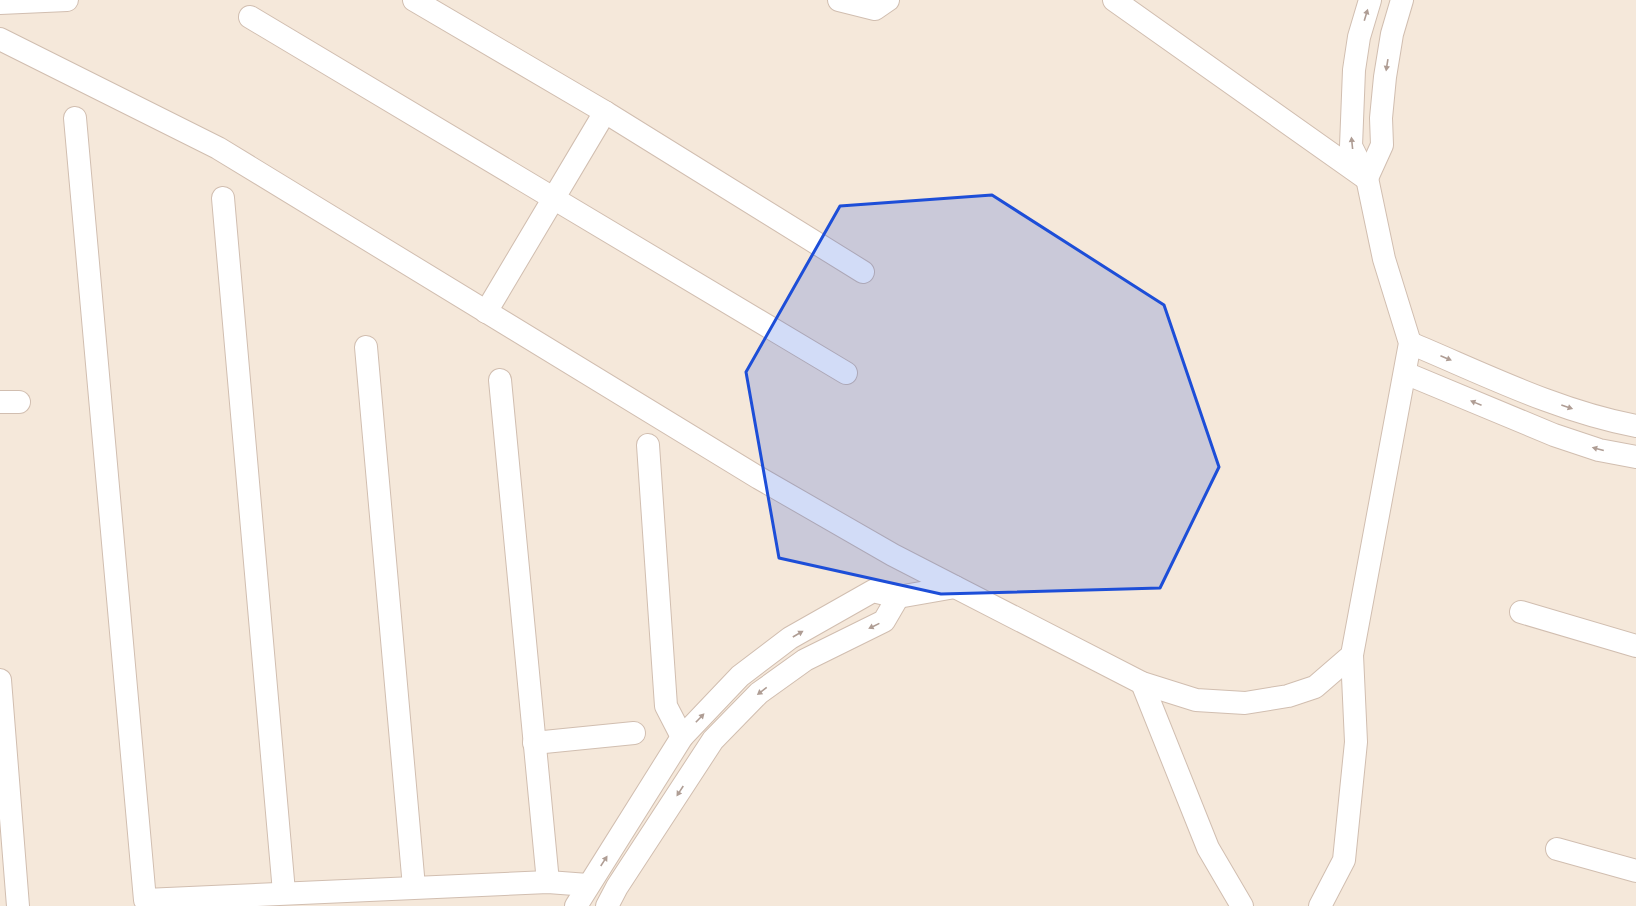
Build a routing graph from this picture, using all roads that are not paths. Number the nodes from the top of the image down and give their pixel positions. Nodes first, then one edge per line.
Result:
1 (67, 0) edge
2 (414, 0) edge
3 (839, 0) edge
4 (888, 0) edge
5 (1114, 0) edge
6 (1370, 0) edge
7 (1402, 0) edge
8 (0, 3) edge
9 (250, 17) dead end
10 (0, 39) edge
11 (605, 112) junction
12 (75, 118) dead end
13 (1367, 178) junction
14 (223, 198) dead end
15 (555, 199) junction
16 (864, 272) dead end
17 (486, 312) junction
18 (1410, 343) junction
19 (366, 347) dead end
20 (846, 373) dead end
21 (1405, 373) junction
22 (500, 380) dead end
23 (1636, 426) edge
24 (648, 445) dead end
25 (1636, 457) edge
26 (955, 587) junction
27 (898, 597) junction
28 (1522, 612) dead end
29 (1636, 646) edge
30 (1352, 655) junction
31 (0, 680) edge
32 (1142, 683) junction
33 (634, 733) dead end
34 (682, 737) junction
35 (534, 743) junction
36 (1557, 849) dead end
37 (1636, 871) edge
38 (548, 882) junction
39 (588, 885) junction
40 (414, 887) junction
41 (284, 892) junction
42 (18, 906) edge
43 (576, 906) edge
44 (607, 906) edge
45 (1242, 906) edge
46 (1320, 906) edge

1 - 8 street
2 - 11 street
3 - 4 street
5 - 13 street
13 -> 6 street
7 -> 13 street
9 - 15 street
10 - 17 street
11 - 15 street
11 - 16 street
12 - 41 street
13 - 18 street
14 - 41 street
15 - 17 street
15 - 20 street
17 - 26 street
18 - 21 street
18 -> 23 street
19 - 40 street
25 -> 21 street
21 - 30 street
22 - 35 street
24 - 34 street
26 - 27 street
26 - 32 street
34 -> 27 street
27 -> 44 street
28 - 29 street
30 - 32 street
30 - 46 street
31 - 42 street
32 - 45 street
33 - 35 street
39 -> 34 street
35 - 38 street
36 - 37 street
38 - 39 street
38 - 40 street
39 - 43 street
40 - 41 street

